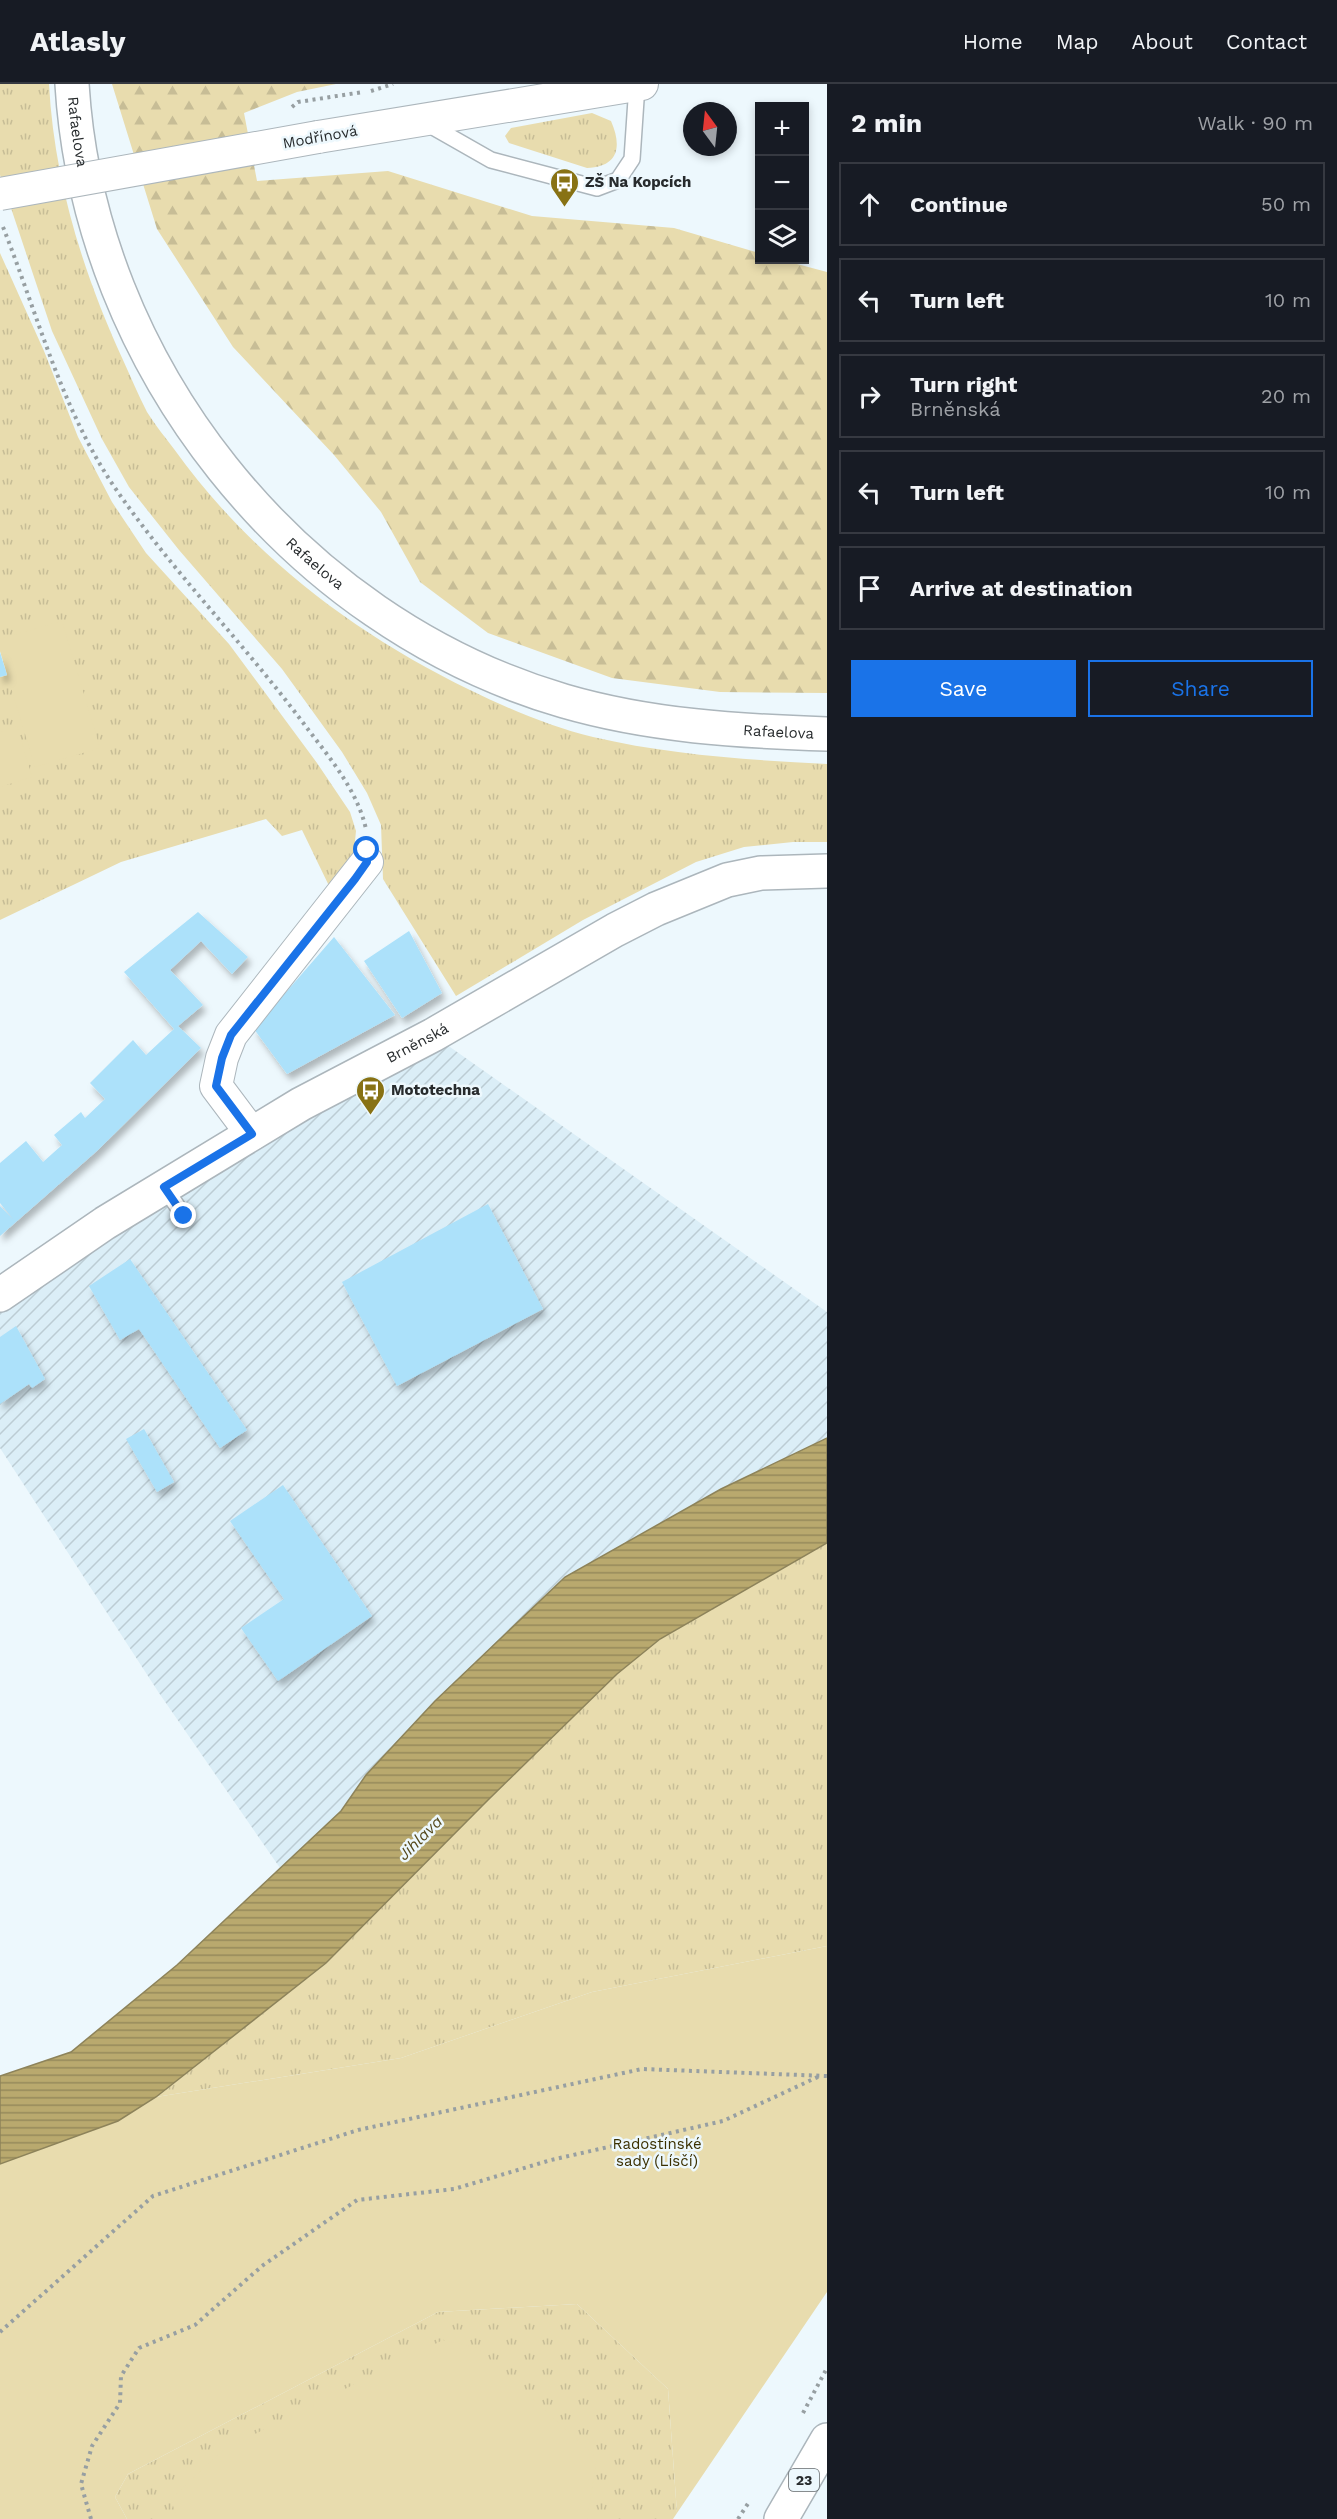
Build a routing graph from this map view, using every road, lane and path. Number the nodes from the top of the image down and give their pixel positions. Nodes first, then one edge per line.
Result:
1 (72, 84) edge
2 (393, 84) edge
3 (642, 84) edge
4 (637, 85) edge
5 (346, 95) dead end
6 (420, 120) junction
7 (0, 194) edge
8 (0, 220) edge
9 (827, 734) edge
10 (367, 862) joint
11 (827, 871) edge
12 (252, 1134) junction
13 (164, 1187) junction
14 (184, 1216) dead end
15 (0, 1295) edge
16 (824, 2075) edge
17 (0, 2332) edge
18 (827, 2440) edge
19 (91, 2519) edge
20 (781, 2519) edge

1 - 9 main road, Rafaelova
2 - 5 path
3 - 4 street, Modřínová
4 - 6 street, Modřínová
4 - 6 lane
6 - 7 street, Modřínová, bridge
8 - 10 path
10 - 12 street
11 - 12 main road, Brněnská
12 - 13 main road, Brněnská
13 - 14 lane
13 - 15 main road, Brněnská
16 - 17 path
16 - 19 path
18 - 20 main road, 23

